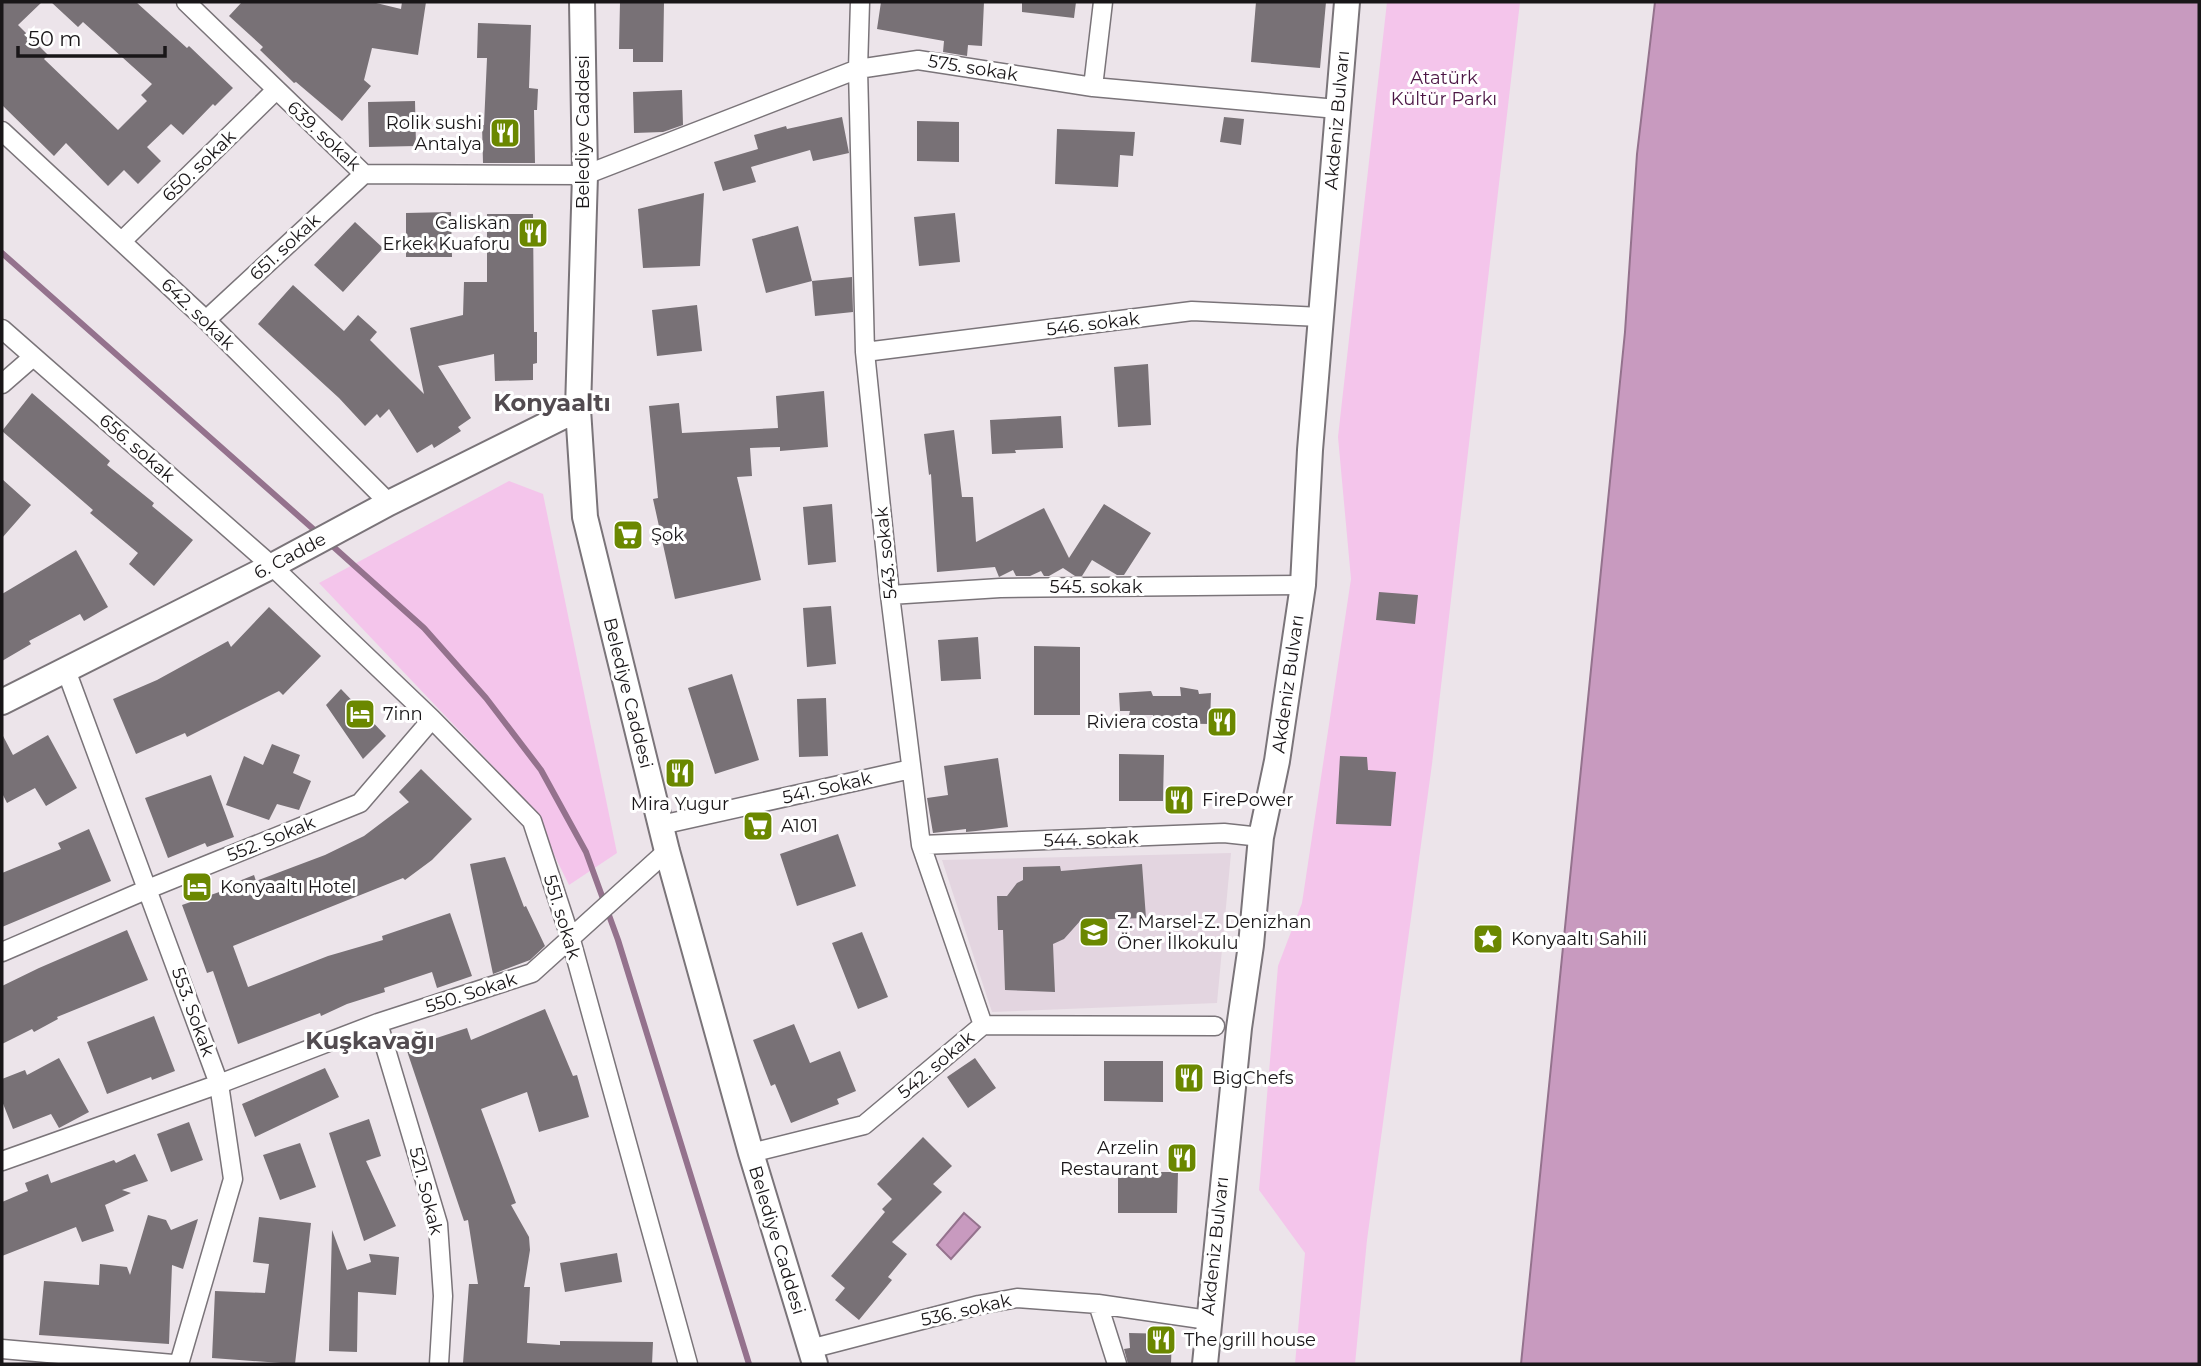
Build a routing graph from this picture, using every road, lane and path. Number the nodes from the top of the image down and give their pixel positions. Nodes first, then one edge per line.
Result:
1 (582, 2) edge
2 (860, 2) edge
3 (1103, 2) edge
4 (1348, 2) edge
5 (189, 3) edge
6 (858, 69) junction
7 (1093, 87) junction
8 (276, 90) junction
9 (1337, 109) junction
10 (2, 131) edge
11 (364, 174) junction
12 (585, 174) junction
13 (122, 241) junction
14 (1321, 317) junction
15 (206, 320) junction
16 (2, 329) edge
17 (865, 352) junction
18 (33, 357) junction
19 (2, 384) edge
20 (578, 409) junction
21 (388, 503) junction
22 (272, 566) junction
23 (1303, 585) junction
24 (890, 595) junction
25 (66, 670) junction
26 (2, 702) edge
27 (432, 719) junction
28 (911, 769) junction
29 (661, 825) junction
30 (1261, 837) junction
31 (921, 845) junction
32 (667, 851) junction
33 (148, 889) junction
34 (571, 940) junction
35 (2, 952) edge
36 (378, 1023) junction
37 (983, 1025) junction
38 (1215, 1026) dead end
39 (219, 1084) junction
40 (751, 1153) junction
41 (2, 1161) edge
42 (1098, 1304) junction
43 (1208, 1320) junction
44 (2, 1349) edge
45 (813, 1357) edge
46 (173, 1364) edge
47 (179, 1364) edge
48 (439, 1364) edge
49 (688, 1364) edge
50 (1117, 1364) edge
51 (1205, 1364) edge

1 - 12 main road, Belediye Caddesi
2 - 6 street, 543. sokak
3 - 7 street
4 - 9 main road, Akdeniz Bulvarı
5 - 8 street, 639. sokak
6 - 7 street, 575. sokak
6 - 12 street, 575. sokak
6 - 17 street, 543. sokak
7 - 9 street, 575. sokak
8 - 11 street, 639. sokak
8 - 13 street, 650. sokak
9 - 14 main road, Akdeniz Bulvarı
10 - 13 street, 642. sokak
11 - 12 street, 639. sokak
11 - 15 street, 651. sokak
12 - 20 main road, Belediye Caddesi
13 - 15 street, 642. sokak
14 - 17 street, 546. sokak
14 - 23 main road, Akdeniz Bulvarı
15 - 21 street, 642. sokak
16 - 18 street, 656. sokak
17 - 24 street, 543. sokak
18 - 19 street
18 - 22 street, 656. sokak
20 - 21 main road, 6. Cadde
20 - 29 main road, Belediye Caddesi
21 - 22 main road, 6. Cadde
22 - 25 main road, 6. Cadde
22 - 27 street, 551. sokak
23 - 24 street, 545. sokak
23 - 30 main road, Akdeniz Bulvarı
24 - 28 street, 543. sokak
25 - 26 main road, 6. Cadde
25 - 33 street, 553. Sokak
27 - 33 street, 552. Sokak
27 - 34 street, 551. sokak
28 - 29 street, 541. Sokak
28 - 31 street, 543. sokak
29 - 32 main road, Belediye Caddesi
30 - 31 street, 544. sokak
30 - 43 main road, Akdeniz Bulvarı
31 - 37 street, 543. sokak
32 - 34 street, 550. Sokak
32 - 40 main road, Belediye Caddesi
33 - 35 street, 552. Sokak
33 - 39 street, 553. Sokak
34 - 36 street, 550. Sokak
34 - 49 street, 551. sokak
36 - 39 street, 550. Sokak
36 - 48 street, 521. Sokak
37 - 38 street, 542. sokak
37 - 40 street, 542. sokak
39 - 41 street, 550. Sokak
39 - 47 street, 553. Sokak
40 - 45 main road, Belediye Caddesi
42 - 43 street, 536. sokak
42 - 45 street, 536. sokak
42 - 50 street
43 - 51 main road, Akdeniz Bulvarı
44 - 46 street

